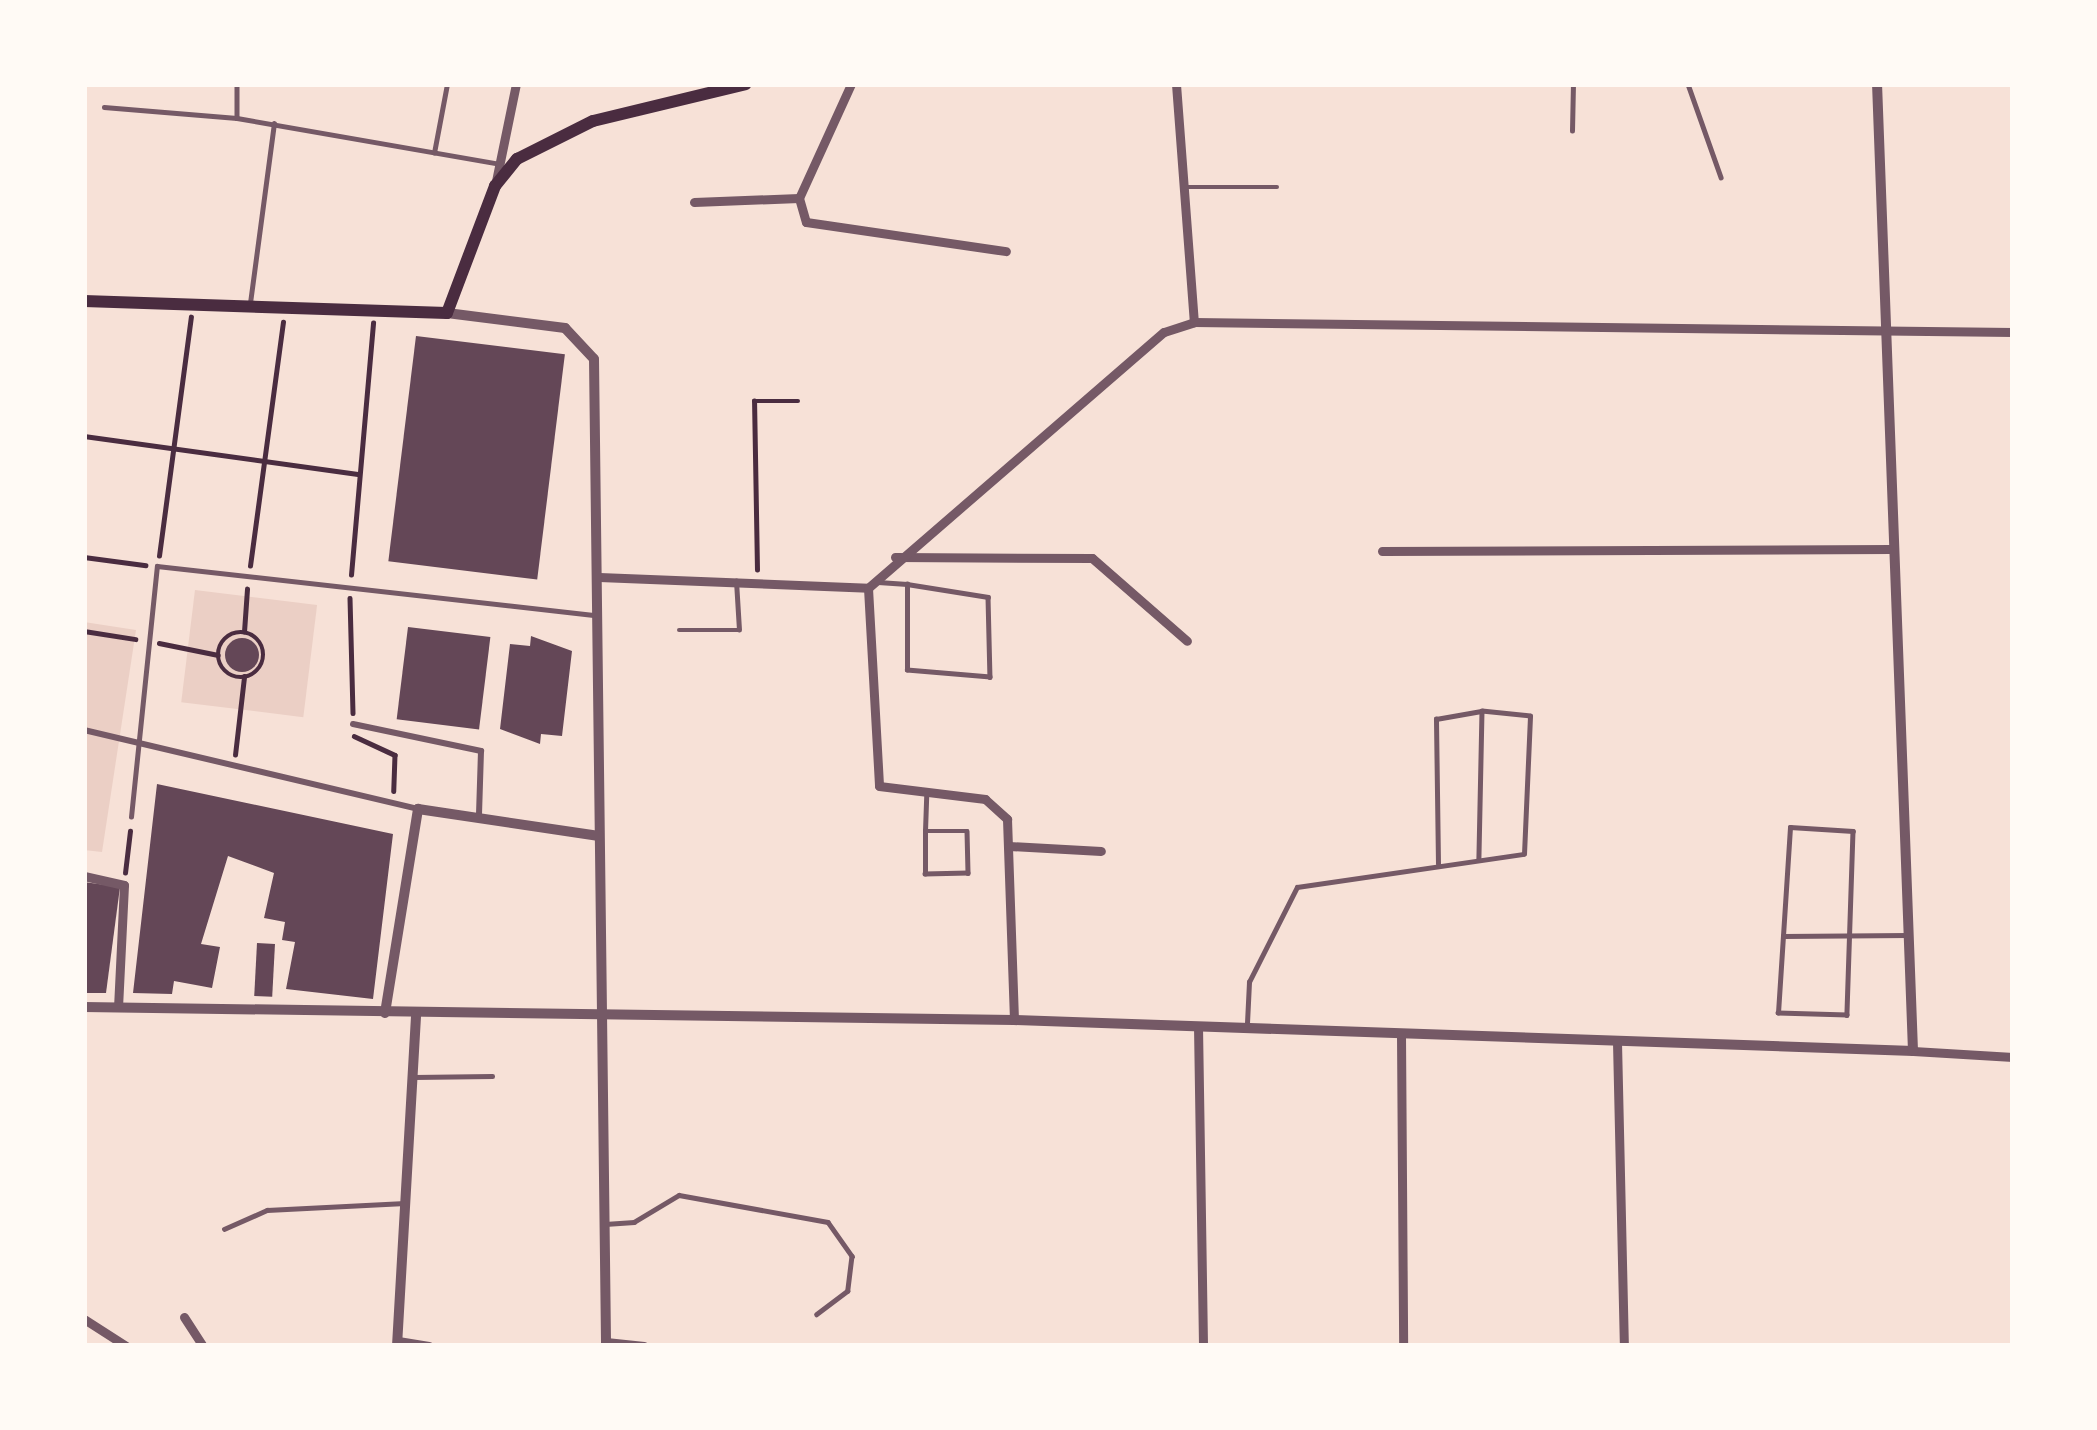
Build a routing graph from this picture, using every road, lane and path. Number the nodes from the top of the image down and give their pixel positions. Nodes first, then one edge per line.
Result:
1 (237, 84) edge
2 (447, 84) edge
3 (516, 84) edge
4 (746, 84) edge
5 (851, 84) edge
6 (1176, 84) edge
7 (1573, 84) edge
8 (1688, 84) edge
9 (1877, 84) edge
10 (104, 107) dead end
11 (237, 118) junction
12 (274, 124) junction
13 (1572, 130) dead end
14 (434, 153) junction
15 (495, 163) junction
16 (1721, 177) dead end
17 (495, 186) junction
18 (1184, 187) junction
19 (1277, 187) dead end
20 (799, 198) junction
21 (694, 202) dead end
22 (1006, 251) dead end
23 (84, 301) edge
24 (193, 306) junction
25 (250, 309) junction
26 (284, 310) junction
27 (374, 312) junction
28 (447, 313) junction
29 (1194, 322) junction
30 (2013, 332) edge
31 (1883, 339) junction
32 (798, 401) dead end
33 (84, 436) edge
34 (176, 449) junction
35 (264, 462) junction
36 (357, 474) junction
37 (1892, 549) junction
38 (1382, 550) dead end
39 (84, 557) edge
40 (895, 557) junction
41 (157, 566) junction
42 (248, 577) junction
43 (599, 577) junction
44 (736, 581) junction
45 (757, 581) junction
46 (907, 584) junction
47 (870, 585) junction
48 (350, 588) junction
49 (597, 616) junction
50 (679, 630) dead end
51 (244, 632) junction
52 (1187, 641) dead end
53 (244, 677) junction
54 (1482, 712) junction
55 (353, 724) junction
56 (84, 730) edge
57 (140, 739) junction
58 (235, 761) junction
59 (926, 794) junction
60 (394, 803) junction
61 (418, 809) junction
62 (479, 814) junction
63 (131, 817) joint
64 (926, 831) junction
65 (598, 836) junction
66 (1010, 846) junction
67 (1101, 851) dead end
68 (1480, 860) junction
69 (1438, 864) junction
70 (84, 876) edge
71 (124, 885) junction
72 (1908, 935) junction
73 (1783, 936) junction
74 (1852, 937) junction
75 (84, 1007) edge
76 (118, 1007) junction
77 (385, 1013) junction
78 (416, 1013) junction
79 (602, 1013) junction
80 (1014, 1020) junction
81 (1198, 1026) junction
82 (1246, 1029) junction
83 (1401, 1035) junction
84 (1617, 1042) junction
85 (1913, 1051) junction
86 (2013, 1057) edge
87 (492, 1076) dead end
88 (413, 1077) junction
89 (410, 1203) junction
90 (604, 1224) junction
91 (224, 1228) dead end
92 (817, 1314) dead end
93 (184, 1317) dead end
94 (84, 1319) edge
95 (398, 1343) edge
96 (606, 1344) edge
97 (126, 1346) edge
98 (203, 1346) edge
99 (429, 1346) edge
100 (644, 1346) edge
101 (1203, 1346) edge
102 (1402, 1346) edge
103 (1624, 1346) edge

1 - 11 lane
2 - 14 lane
3 - 15 street
4 - 17 main road
5 - 20 street
6 - 18 street
7 - 13 lane
8 - 16 lane
9 - 31 street
10 - 11 lane
11 - 12 lane
12 - 14 lane
12 - 25 lane
14 - 15 lane
15 - 17 street
17 - 28 main road
18 - 19 lane
18 - 29 street
20 - 21 street
20 - 22 street
23 - 24 main road
24 - 25 main road
24 - 34 path
25 - 26 main road
26 - 27 main road
26 - 35 path
27 - 28 main road
27 - 36 path
28 - 43 street
29 - 31 street
29 - 40 street
30 - 31 street
31 - 37 street
32 - 45 path
33 - 34 path
34 - 35 path
34 - 41 path
35 - 36 path
35 - 42 path
36 - 48 path
37 - 38 street
37 - 72 street
39 - 41 path
40 - 47 street
40 - 52 street
41 - 42 lane
41 - 57 lane
42 - 48 lane
42 - 51 path
43 - 44 street
43 - 49 street
44 - 45 street
44 - 50 lane
45 - 47 street
46 - 46 lane
46 - 47 lane
47 - 59 street
48 - 49 lane
48 - 55 path
49 - 65 street
51 - 53 path
51 - 53 path
53 - 58 path
54 - 68 lane
54 - 68 lane
54 - 69 lane
55 - 60 path
55 - 62 street
56 - 57 street
57 - 58 street
57 - 63 lane
58 - 60 street
59 - 64 lane
59 - 66 street
60 - 61 street
61 - 62 street
61 - 77 street
62 - 65 street
63 - 71 path
64 - 64 lane
65 - 79 street
66 - 67 street
66 - 80 street
68 - 69 lane
69 - 82 lane
70 - 71 street
71 - 76 street
72 - 74 lane
72 - 85 street
73 - 74 lane
73 - 74 lane
73 - 74 lane
75 - 76 street
76 - 77 street
77 - 78 street
78 - 79 street
78 - 88 street
79 - 80 street
79 - 90 street
80 - 81 street
81 - 82 street
81 - 101 street
82 - 83 street
83 - 84 street
83 - 102 street
84 - 85 street
84 - 103 street
85 - 86 street
87 - 88 lane
88 - 89 street
89 - 91 lane
89 - 95 street
90 - 92 lane
90 - 96 street
93 - 98 street
94 - 97 street
95 - 99 street
96 - 100 street

